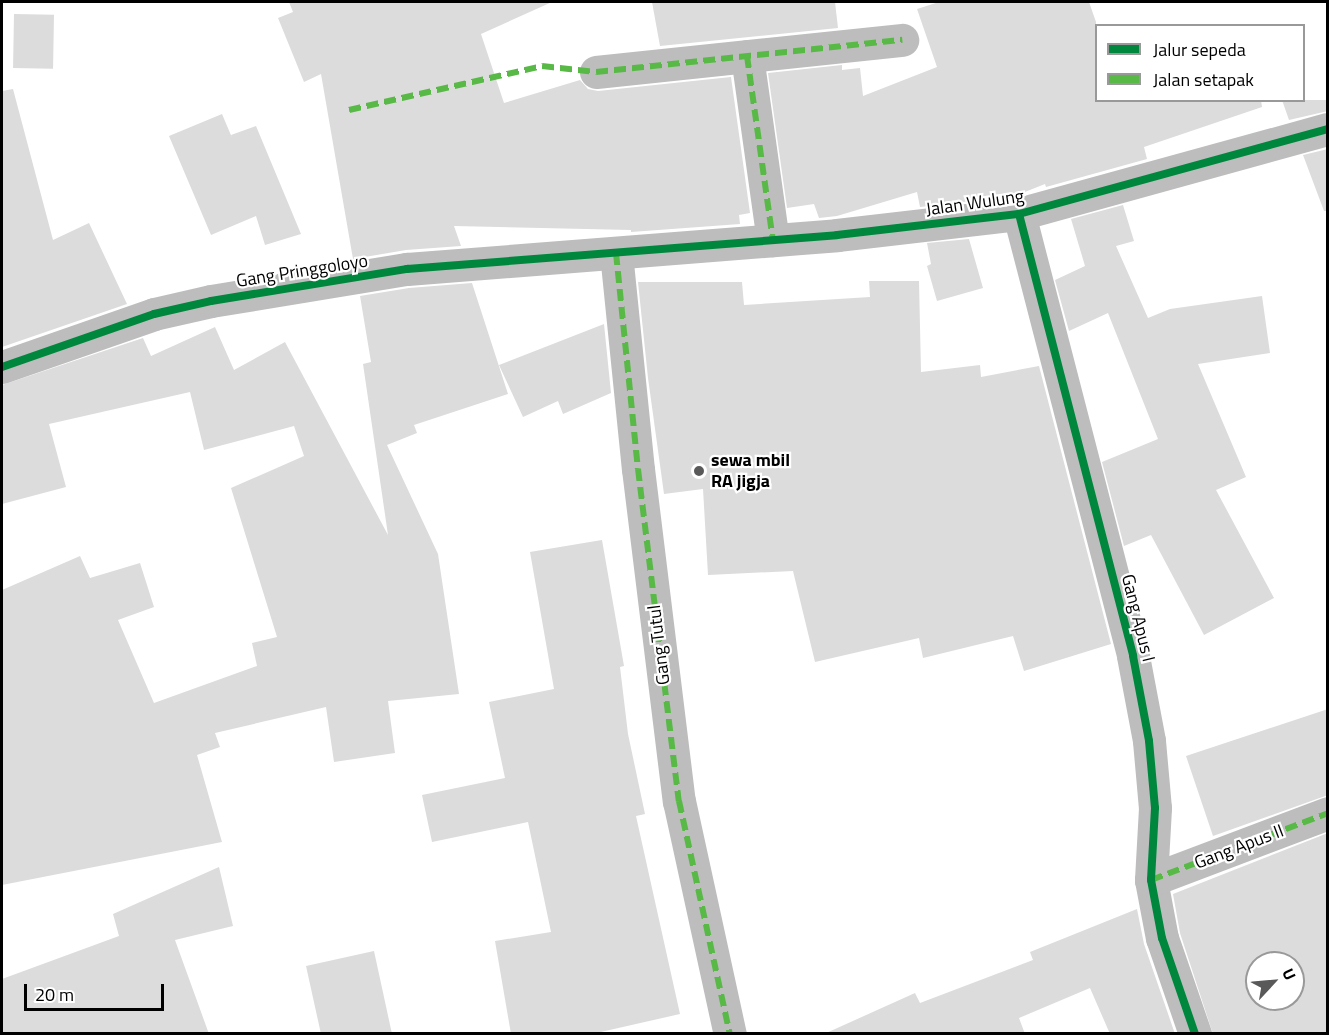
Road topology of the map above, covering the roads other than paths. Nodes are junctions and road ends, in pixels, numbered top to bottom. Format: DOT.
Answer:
graph roads {
  1 [pos="902,40"];
  2 [pos="747,56"];
  3 [pos="596,72"];
  4 [pos="1328,129"];
  5 [pos="1019,214"];
  6 [pos="773,240"];
  7 [pos="616,253"];
  8 [pos="2,367"];
  9 [pos="1328,813"];
  10 [pos="1151,880"];
  11 [pos="730,1034"];
  12 [pos="1195,1034"];
  1 -- 2 [label="street"];
  2 -- 3 [label="street"];
  2 -- 6 [label="street"];
  4 -- 5 [label="street, Jalan Wulung"];
  5 -- 6 [label="street, Jalan Wulung"];
  5 -- 10 [label="street, Gang Apus I"];
  6 -- 7 [label="street, Jalan Wulung"];
  7 -- 8 [label="street, Gang Pringgoloyo"];
  7 -- 11 [label="street, Gang Tutul"];
  9 -- 10 [label="street, Gang Apus II"];
  10 -- 12 [label="street, Gang Apus I"];
}
